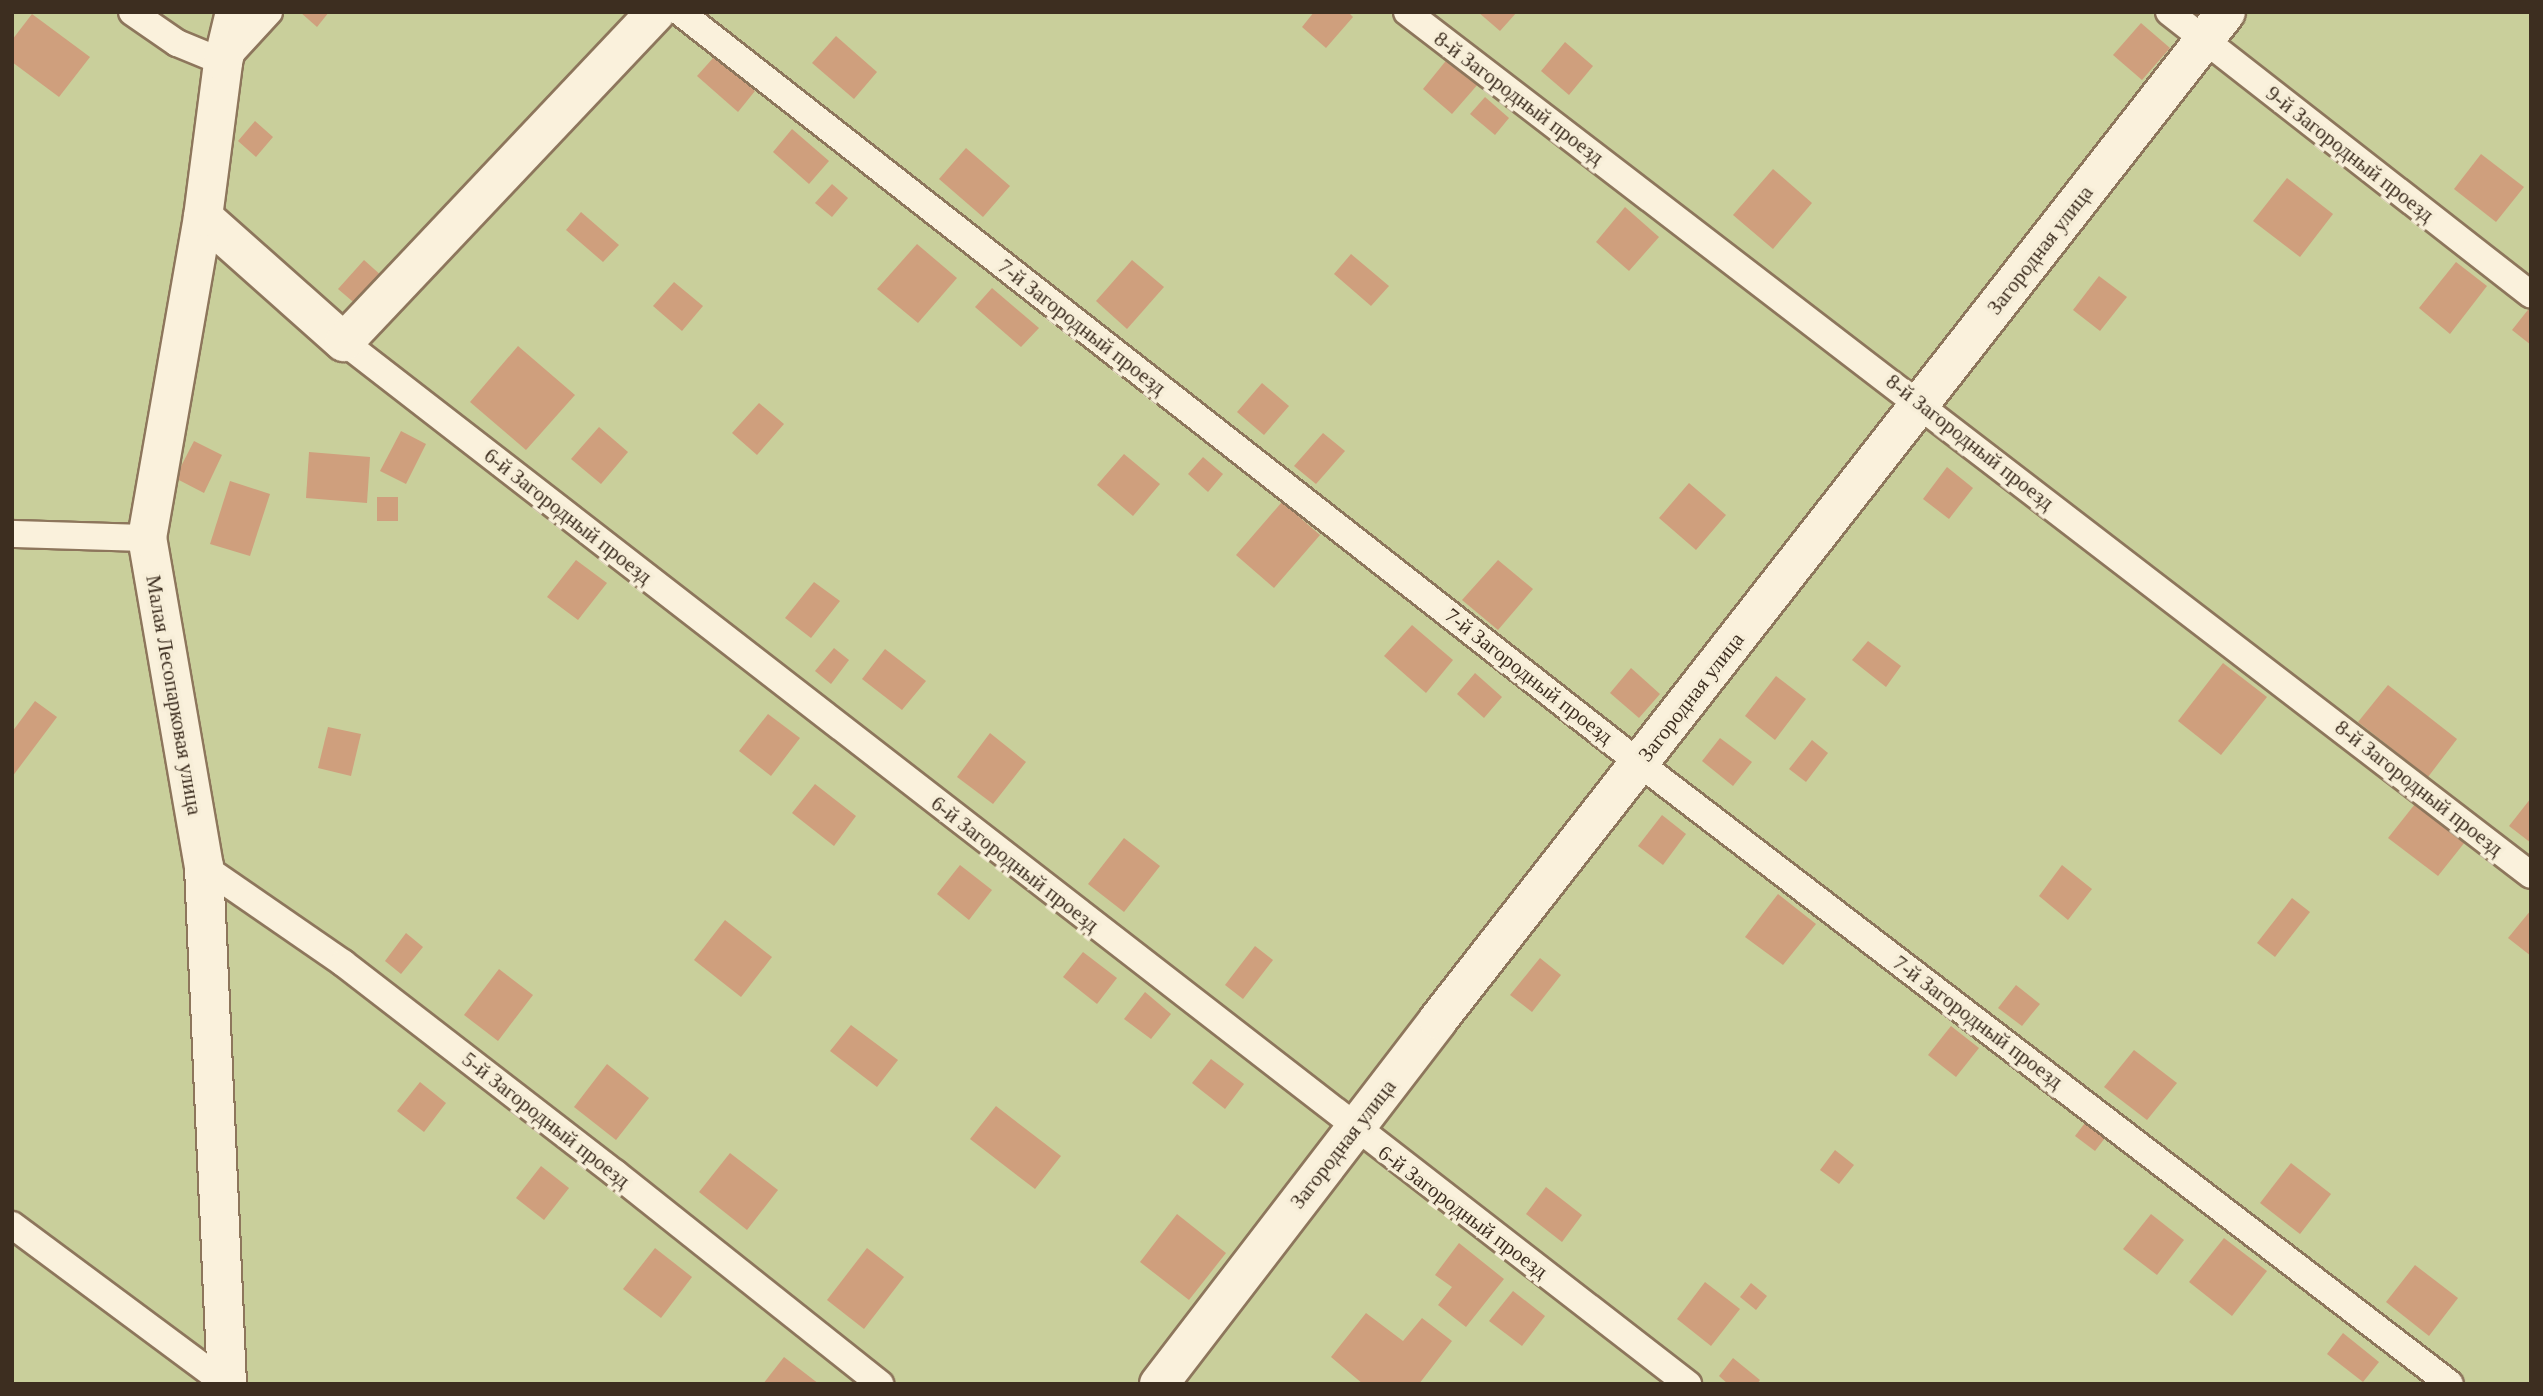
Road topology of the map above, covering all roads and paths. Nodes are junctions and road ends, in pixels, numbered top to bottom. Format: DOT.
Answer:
graph roads {
  1 [pos="132,12"];
  2 [pos="235,12"];
  3 [pos="269,12"];
  4 [pos="656,12"];
  5 [pos="680,12"];
  6 [pos="1407,12"];
  7 [pos="2169,12"];
  8 [pos="2215,26"];
  9 [pos="223,62"];
  10 [pos="203,218"];
  11 [pos="2531,295"];
  12 [pos="344,342"];
  13 [pos="1920,404"];
  14 [pos="12,534"];
  15 [pos="147,538"];
  16 [pos="1639,763"];
  17 [pos="204,867"];
  18 [pos="2531,875"];
  19 [pos="1355,1129"];
  20 [pos="12,1224"];
  21 [pos="226,1384"];
  22 [pos="880,1384"];
  23 [pos="1159,1384"];
  24 [pos="1688,1384"];
  25 [pos="2450,1384"];
  1 -- 9 [label="lane"];
  2 -- 9 [label="street, Малая Лесопарковая улица"];
  3 -- 9 [label="lane"];
  4 -- 12 [label="street"];
  5 -- 16 [label="lane, 7-й Загородный проезд"];
  6 -- 13 [label="lane, 8-й Загородный проезд"];
  7 -- 8 [label="lane, 9-й Загородный проезд"];
  8 -- 11 [label="lane, 9-й Загородный проезд"];
  8 -- 13 [label="street, Загородная улица"];
  9 -- 10 [label="street, Малая Лесопарковая улица"];
  10 -- 12 [label="street"];
  10 -- 15 [label="street, Малая Лесопарковая улица"];
  12 -- 19 [label="lane, 6-й Загородный проезд"];
  13 -- 16 [label="street, Загородная улица"];
  13 -- 18 [label="lane, 8-й Загородный проезд"];
  14 -- 15 [label="lane"];
  15 -- 17 [label="street, Малая Лесопарковая улица"];
  16 -- 19 [label="street, Загородная улица"];
  16 -- 25 [label="lane, 7-й Загородный проезд"];
  17 -- 21 [label="street, Малая Лесопарковая улица"];
  17 -- 22 [label="lane, 5-й Загородный проезд"];
  19 -- 23 [label="street, Загородная улица"];
  19 -- 24 [label="lane, 6-й Загородный проезд"];
  20 -- 21 [label="lane"];
}
